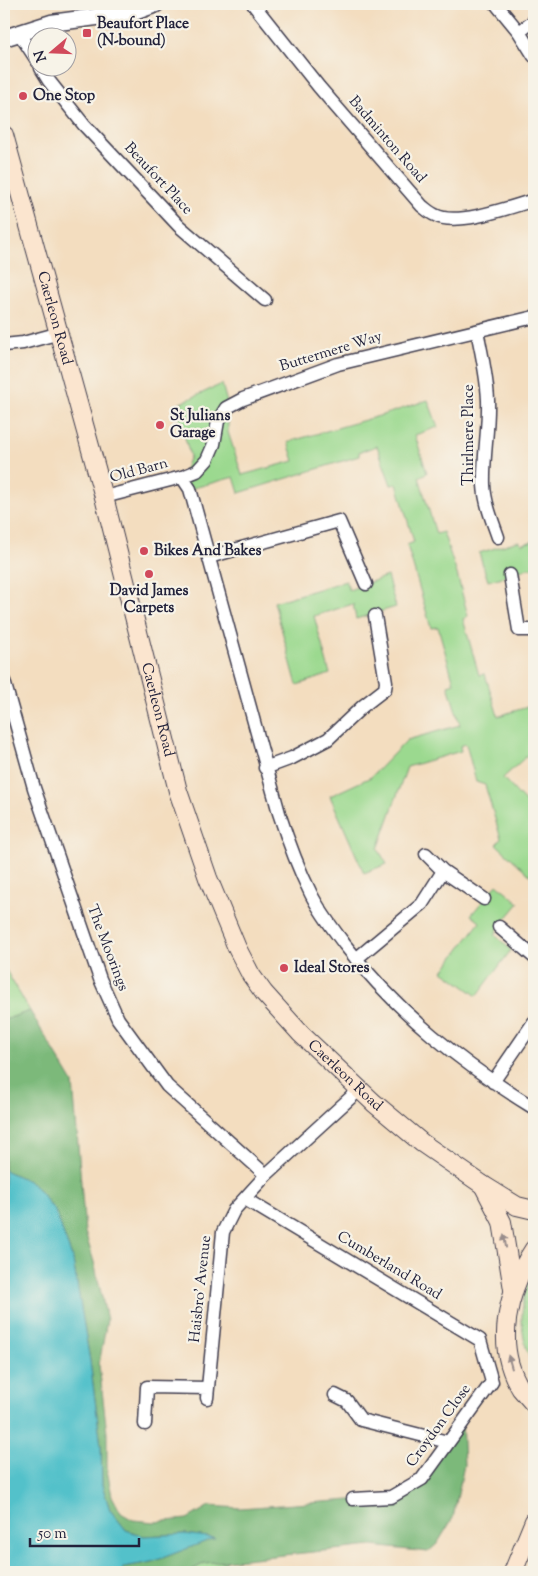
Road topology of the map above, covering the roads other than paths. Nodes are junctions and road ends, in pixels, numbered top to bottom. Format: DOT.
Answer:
graph roads {
  1 [pos="156,4"];
  2 [pos="253,4"];
  3 [pos="496,4"];
  4 [pos="534,21"];
  5 [pos="519,32"];
  6 [pos="12,36"];
  7 [pos="28,52"];
  8 [pos="534,56"];
  9 [pos="47,78"];
  10 [pos="4,135"];
  11 [pos="534,200"];
  12 [pos="265,300"];
  13 [pos="534,317"];
  14 [pos="477,331"];
  15 [pos="60,333"];
  16 [pos="4,345"];
  17 [pos="182,477"];
  18 [pos="104,497"];
  19 [pos="498,537"];
  20 [pos="209,557"];
  21 [pos="510,575"];
  22 [pos="366,584"];
  23 [pos="375,616"];
  24 [pos="534,630"];
  25 [pos="4,682"];
  26 [pos="265,768"];
  27 [pos="426,854"];
  28 [pos="443,871"];
  29 [pos="484,899"];
  30 [pos="499,927"];
  31 [pos="534,957"];
  32 [pos="356,959"];
  33 [pos="534,1022"];
  34 [pos="493,1082"];
  35 [pos="359,1090"];
  36 [pos="534,1108"];
  37 [pos="266,1175"];
  38 [pos="483,1185"];
  39 [pos="245,1198"];
  40 [pos="534,1210"];
  41 [pos="534,1249"];
  42 [pos="513,1289"];
  43 [pos="492,1382"];
  44 [pos="335,1395"];
  45 [pos="534,1404"];
  46 [pos="145,1424"];
  47 [pos="448,1442"];
  48 [pos="354,1499"];
  49 [pos="534,1521"];
  50 [pos="512,1572"];
  1 -- 6 [label="street"];
  2 -- 11 [label="street, Badminton Road"];
  3 -- 5 [label="street"];
  4 -- 5 [label="street"];
  5 -- 8 [label="street"];
  6 -- 7 [label="street"];
  9 -- 12 [label="street, Beaufort Place"];
  10 -- 15 [label="main road, Caerleon Road"];
  13 -- 14 [label="street, Buttermere Way"];
  14 -- 17 [label="street, Buttermere Way"];
  14 -- 19 [label="street, Thirlmere Place"];
  15 -- 16 [label="street"];
  15 -- 18 [label="main road, Caerleon Road"];
  17 -- 18 [label="street, Old Barn"];
  17 -- 20 [label="street"];
  18 -- 35 [label="main road, Caerleon Road"];
  20 -- 22 [label="street"];
  20 -- 26 [label="street"];
  21 -- 24 [label="street"];
  23 -- 26 [label="street"];
  25 -- 37 [label="street, The Moorings"];
  26 -- 32 [label="street"];
  27 -- 28 [label="street"];
  28 -- 29 [label="street"];
  28 -- 32 [label="street"];
  30 -- 31 [label="street"];
  32 -- 34 [label="street"];
  33 -- 34 [label="street"];
  34 -- 36 [label="street"];
  35 -- 37 [label="street, Haisbro' Avenue"];
  35 -- 38 [label="main road, Caerleon Road"];
  37 -- 39 [label="street, Haisbro' Avenue"];
  38 -- 40 [label="main road, Caerleon Road"];
  42 -- 38 [label="main road, Caerleon Road, one-way"];
  39 -- 43 [label="street, Cumberland Road"];
  39 -- 46 [label="street, Haisbro' Avenue"];
  41 -- 42 [label="main road"];
  45 -- 42 [label="main road, one-way"];
  43 -- 47 [label="street, Croydon Close"];
  44 -- 47 [label="street"];
  47 -- 48 [label="street, Croydon Close"];
  49 -- 50 [label="main road"];
}
